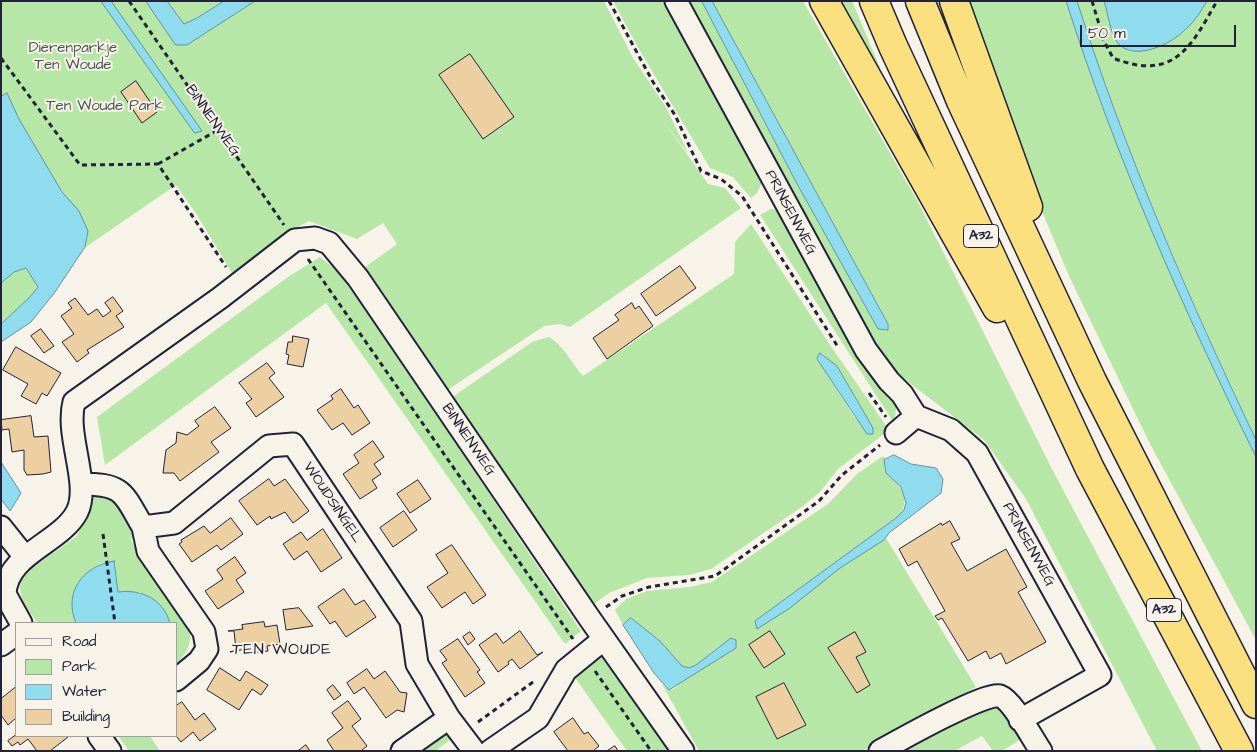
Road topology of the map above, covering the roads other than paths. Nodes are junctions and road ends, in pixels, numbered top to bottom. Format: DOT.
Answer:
graph roads {
  1 [pos="676,1"];
  2 [pos="824,1"];
  3 [pos="874,1"];
  4 [pos="920,1"];
  5 [pos="954,1"];
  6 [pos="1092,381"];
  7 [pos="916,416"];
  8 [pos="896,433"];
  9 [pos="1090,469"];
  10 [pos="81,484"];
  11 [pos="1,527"];
  12 [pos="143,528"];
  13 [pos="25,557"];
  14 [pos="21,622"];
  15 [pos="15,635"];
  16 [pos="604,639"];
  17 [pos="1,645"];
  18 [pos="178,678"];
  19 [pos="1256,704"];
  20 [pos="1020,720"];
  21 [pos="462,734"];
  22 [pos="402,751"];
  23 [pos="490,751"];
  24 [pos="683,751"];
  25 [pos="880,751"];
  26 [pos="1041,751"];
  27 [pos="1239,751"];
  1 -- 7 [label="street, PRINSENWEG"];
  2 -- 9 [label="highway, A32"];
  3 -- 9 [label="highway, A32"];
  4 -- 6 [label="highway, A32"];
  5 -- 6 [label="highway, A32"];
  6 -- 19 [label="highway, A32"];
  7 -- 8 [label="street"];
  7 -- 20 [label="street, PRINSENWEG"];
  9 -- 27 [label="highway, A32"];
  10 -- 12 [label="street"];
  10 -- 13 [label="street"];
  10 -- 16 [label="street, BINNENWEG"];
  11 -- 13 [label="street"];
  12 -- 18 [label="street"];
  12 -- 21 [label="street, WOUDSINGEL"];
  13 -- 14 [label="street"];
  15 -- 17 [label="street"];
  16 -- 23 [label="street"];
  16 -- 24 [label="street, BINNENWEG"];
  20 -- 25 [label="street"];
  20 -- 26 [label="street"];
  21 -- 22 [label="street"];
}
